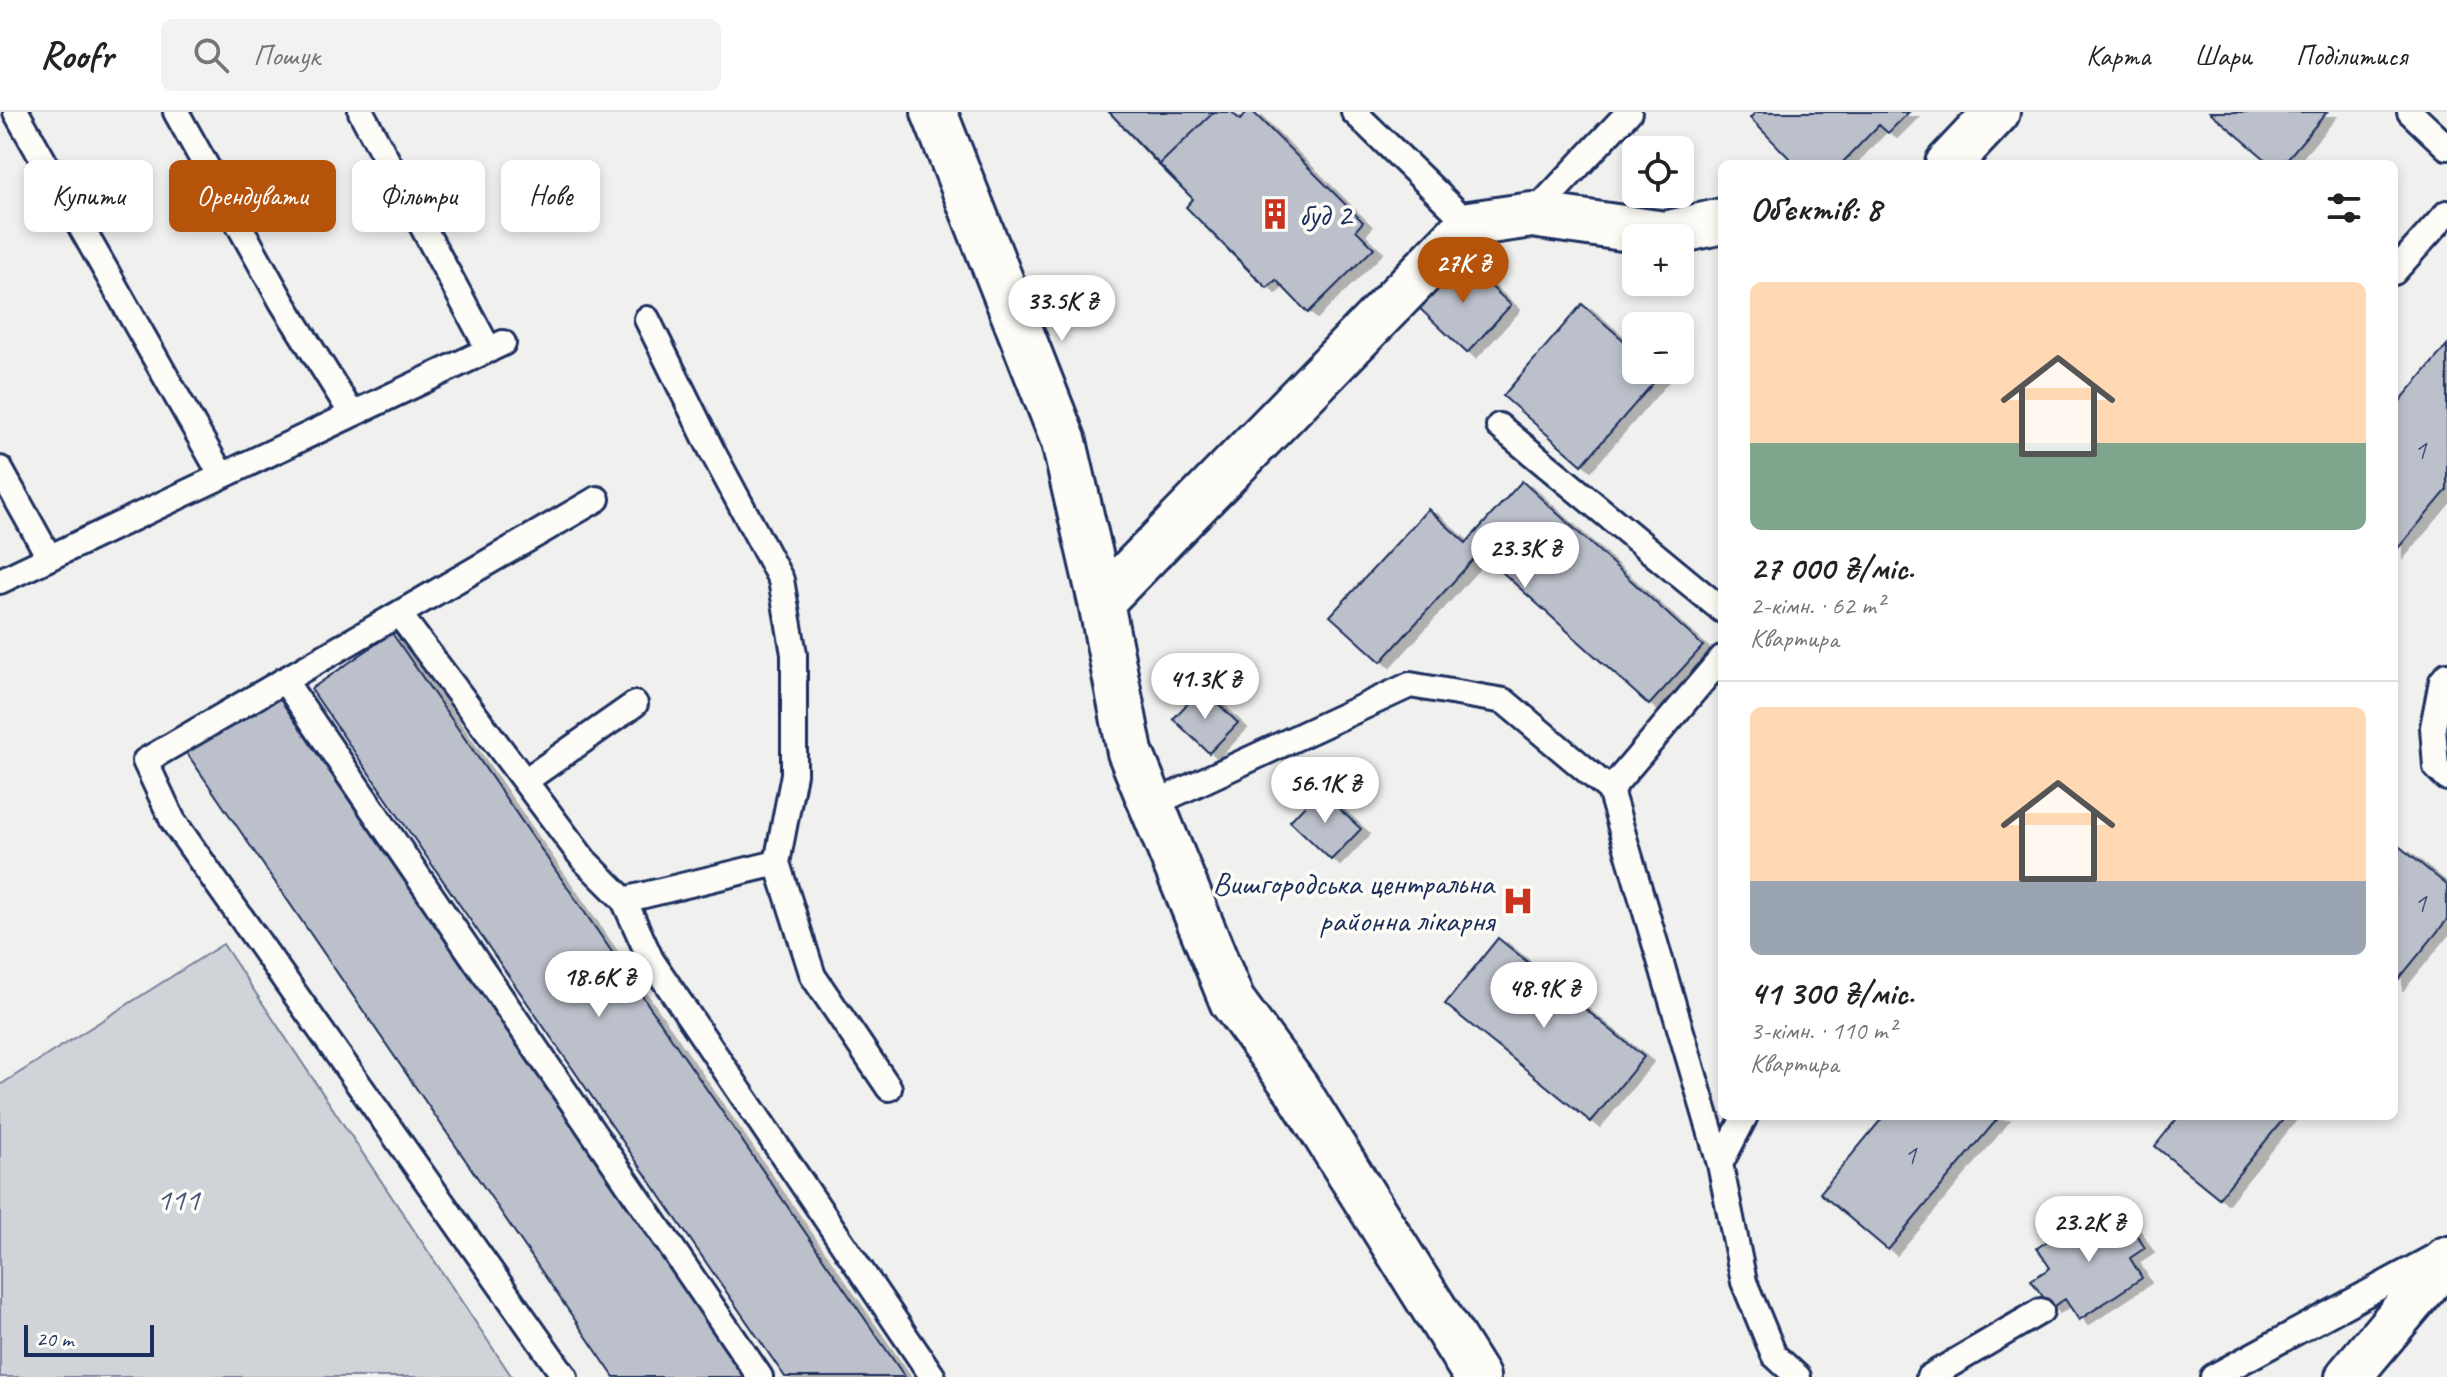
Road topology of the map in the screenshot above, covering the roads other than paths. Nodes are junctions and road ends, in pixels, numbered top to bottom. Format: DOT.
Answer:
graph roads {
  1 [pos="16,112"];
  2 [pos="176,112"];
  3 [pos="361,112"];
  4 [pos="934,112"];
  5 [pos="1354,112"];
  6 [pos="1629,112"];
  7 [pos="1997,112"];
  8 [pos="2410,112"];
  9 [pos="2447,147"];
  10 [pos="1952,160"];
  11 [pos="2447,213"];
  12 [pos="1532,215"];
  13 [pos="1718,222"];
  14 [pos="1469,224"];
  15 [pos="2398,268"];
  16 [pos="647,319"];
  17 [pos="352,414"];
  18 [pos="1499,426"];
  19 [pos="0,469"];
  20 [pos="222,476"];
  21 [pos="597,499"];
  22 [pos="49,557"];
  23 [pos="0,581"];
  24 [pos="1101,602"];
  25 [pos="1718,607"];
  26 [pos="399,614"];
  27 [pos="1718,663"];
  28 [pos="2447,675"];
  29 [pos="284,680"];
  30 [pos="635,704"];
  31 [pos="2447,778"];
  32 [pos="525,781"];
  33 [pos="1610,790"];
  34 [pos="1151,805"];
  35 [pos="777,863"];
  36 [pos="624,900"];
  37 [pos="889,1088"];
  38 [pos="1743,1120"];
  39 [pos="1720,1164"];
  40 [pos="2447,1250"];
  41 [pos="2447,1259"];
  42 [pos="2041,1311"];
  43 [pos="565,1377"];
  44 [pos="760,1377"];
  45 [pos="933,1377"];
  46 [pos="1477,1377"];
  47 [pos="1798,1377"];
  48 [pos="1929,1377"];
  49 [pos="2213,1377"];
  50 [pos="2348,1377"];
  1 -- 20 [label="lane"];
  2 -- 17 [label="lane"];
  3 -- 17 [label="lane"];
  4 -- 24 [label="street"];
  5 -- 14 [label="lane"];
  6 -- 12 [label="lane"];
  7 -- 10 [label="street"];
  8 -- 9 [label="lane"];
  11 -- 15 [label="lane"];
  12 -- 13 [label="street"];
  12 -- 14 [label="street"];
  14 -- 24 [label="street"];
  16 -- 35 [label="lane"];
  17 -- 20 [label="lane"];
  18 -- 25 [label="lane"];
  19 -- 22 [label="lane"];
  20 -- 22 [label="lane"];
  21 -- 26 [label="lane"];
  22 -- 23 [label="lane"];
  24 -- 34 [label="street"];
  26 -- 29 [label="lane"];
  26 -- 32 [label="lane"];
  27 -- 33 [label="lane"];
  28 -- 31 [label="lane"];
  29 -- 43 [label="lane"];
  29 -- 44 [label="lane"];
  30 -- 32 [label="lane"];
  32 -- 36 [label="lane"];
  33 -- 34 [label="lane"];
  33 -- 39 [label="lane"];
  34 -- 46 [label="street"];
  35 -- 36 [label="lane"];
  35 -- 37 [label="lane"];
  36 -- 45 [label="lane"];
  38 -- 39 [label="lane"];
  39 -- 47 [label="lane"];
  40 -- 49 [label="lane"];
  41 -- 50 [label="street"];
  42 -- 48 [label="lane"];
}
